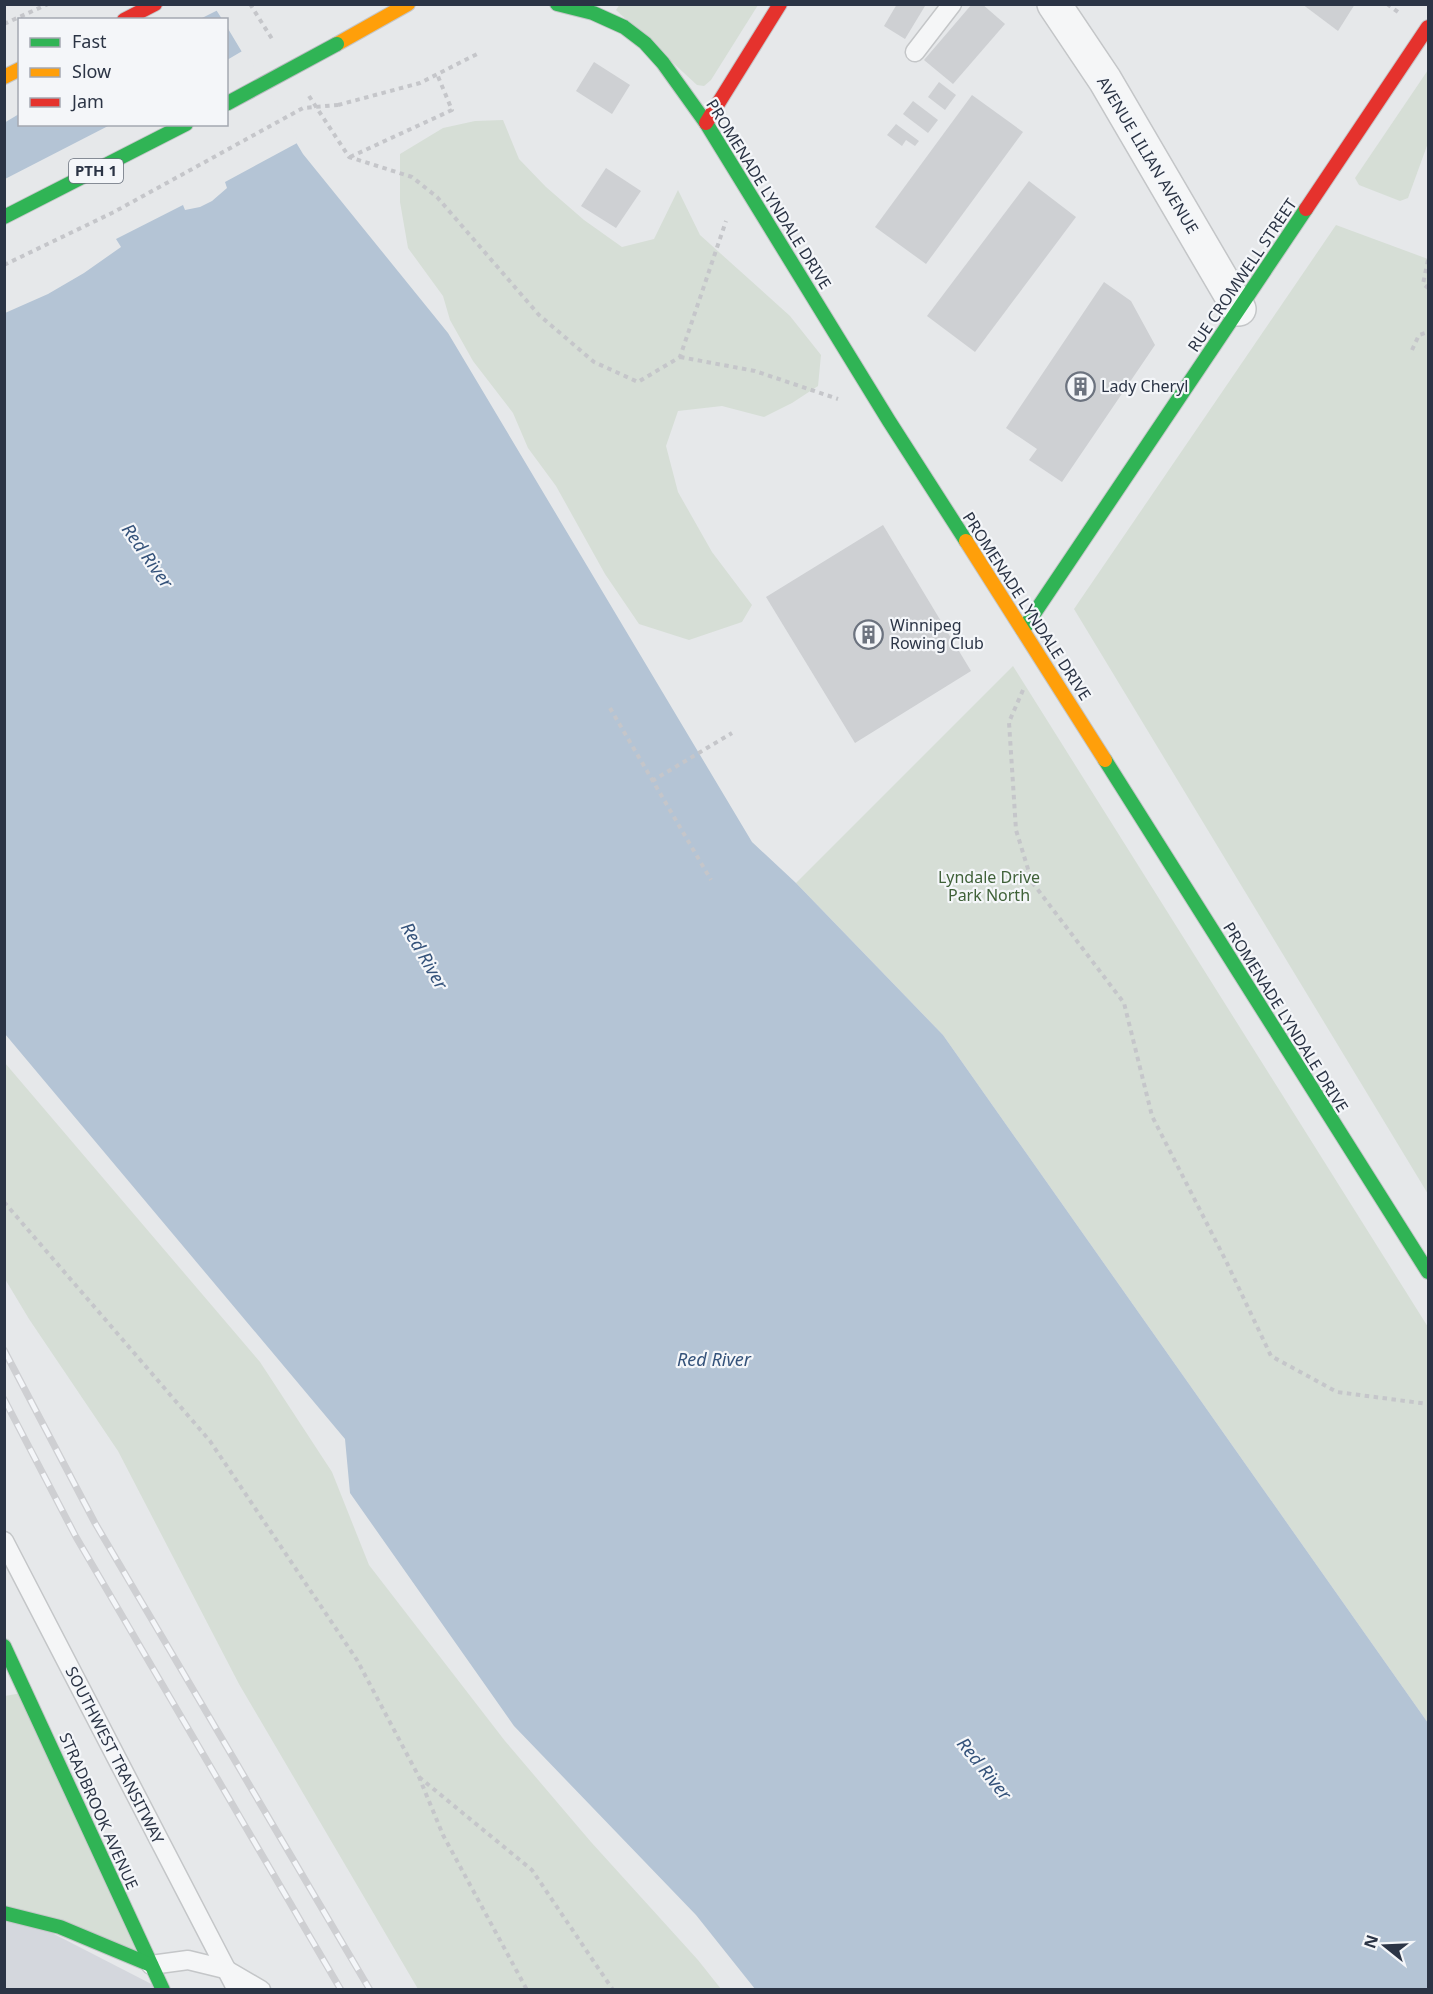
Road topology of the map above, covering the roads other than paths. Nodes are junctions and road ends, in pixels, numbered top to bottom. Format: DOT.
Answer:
graph roads {
  1 [pos="155,4"];
  2 [pos="408,4"];
  3 [pos="557,4"];
  4 [pos="780,4"];
  5 [pos="952,4"];
  6 [pos="1054,4"];
  7 [pos="128,18"];
  8 [pos="1428,27"];
  9 [pos="915,52"];
  10 [pos="18,70"];
  11 [pos="4,77"];
  12 [pos="228,103"];
  13 [pos="706,123"];
  14 [pos="182,126"];
  15 [pos="4,216"];
  16 [pos="1239,309"];
  17 [pos="1023,630"];
  18 [pos="1428,1272"];
  19 [pos="4,1541"];
  20 [pos="4,1646"];
  21 [pos="4,1914"];
  22 [pos="151,1965"];
  23 [pos="225,1969"];
  24 [pos="163,1989"];
  25 [pos="237,1989"];
  26 [pos="261,1989"];
  1 -- 7 [label="main road"];
  2 -- 12 [label="main road, bridge"];
  3 -- 13 [label="main road, PROMENADE LYNDALE DRIVE"];
  4 -- 13 [label="main road"];
  5 -- 9 [label="lane"];
  6 -- 16 [label="street, AVENUE LILIAN AVENUE"];
  8 -- 16 [label="main road, RUE CROMWELL STREET"];
  10 -- 11 [label="main road"];
  13 -- 17 [label="main road, PROMENADE LYNDALE DRIVE"];
  14 -- 15 [label="main road, PTH 1"];
  16 -- 17 [label="main road, RUE CROMWELL STREET"];
  17 -- 18 [label="main road, PROMENADE LYNDALE DRIVE"];
  19 -- 23 [label="lane, SOUTHWEST TRANSITWAY"];
  20 -- 22 [label="main road, STRADBROOK AVENUE"];
  21 -- 22 [label="main road"];
  22 -- 23 [label="lane"];
  22 -- 24 [label="main road, STRADBROOK AVENUE"];
  23 -- 25 [label="lane, SOUTHWEST TRANSITWAY"];
  23 -- 26 [label="lane"];
}
